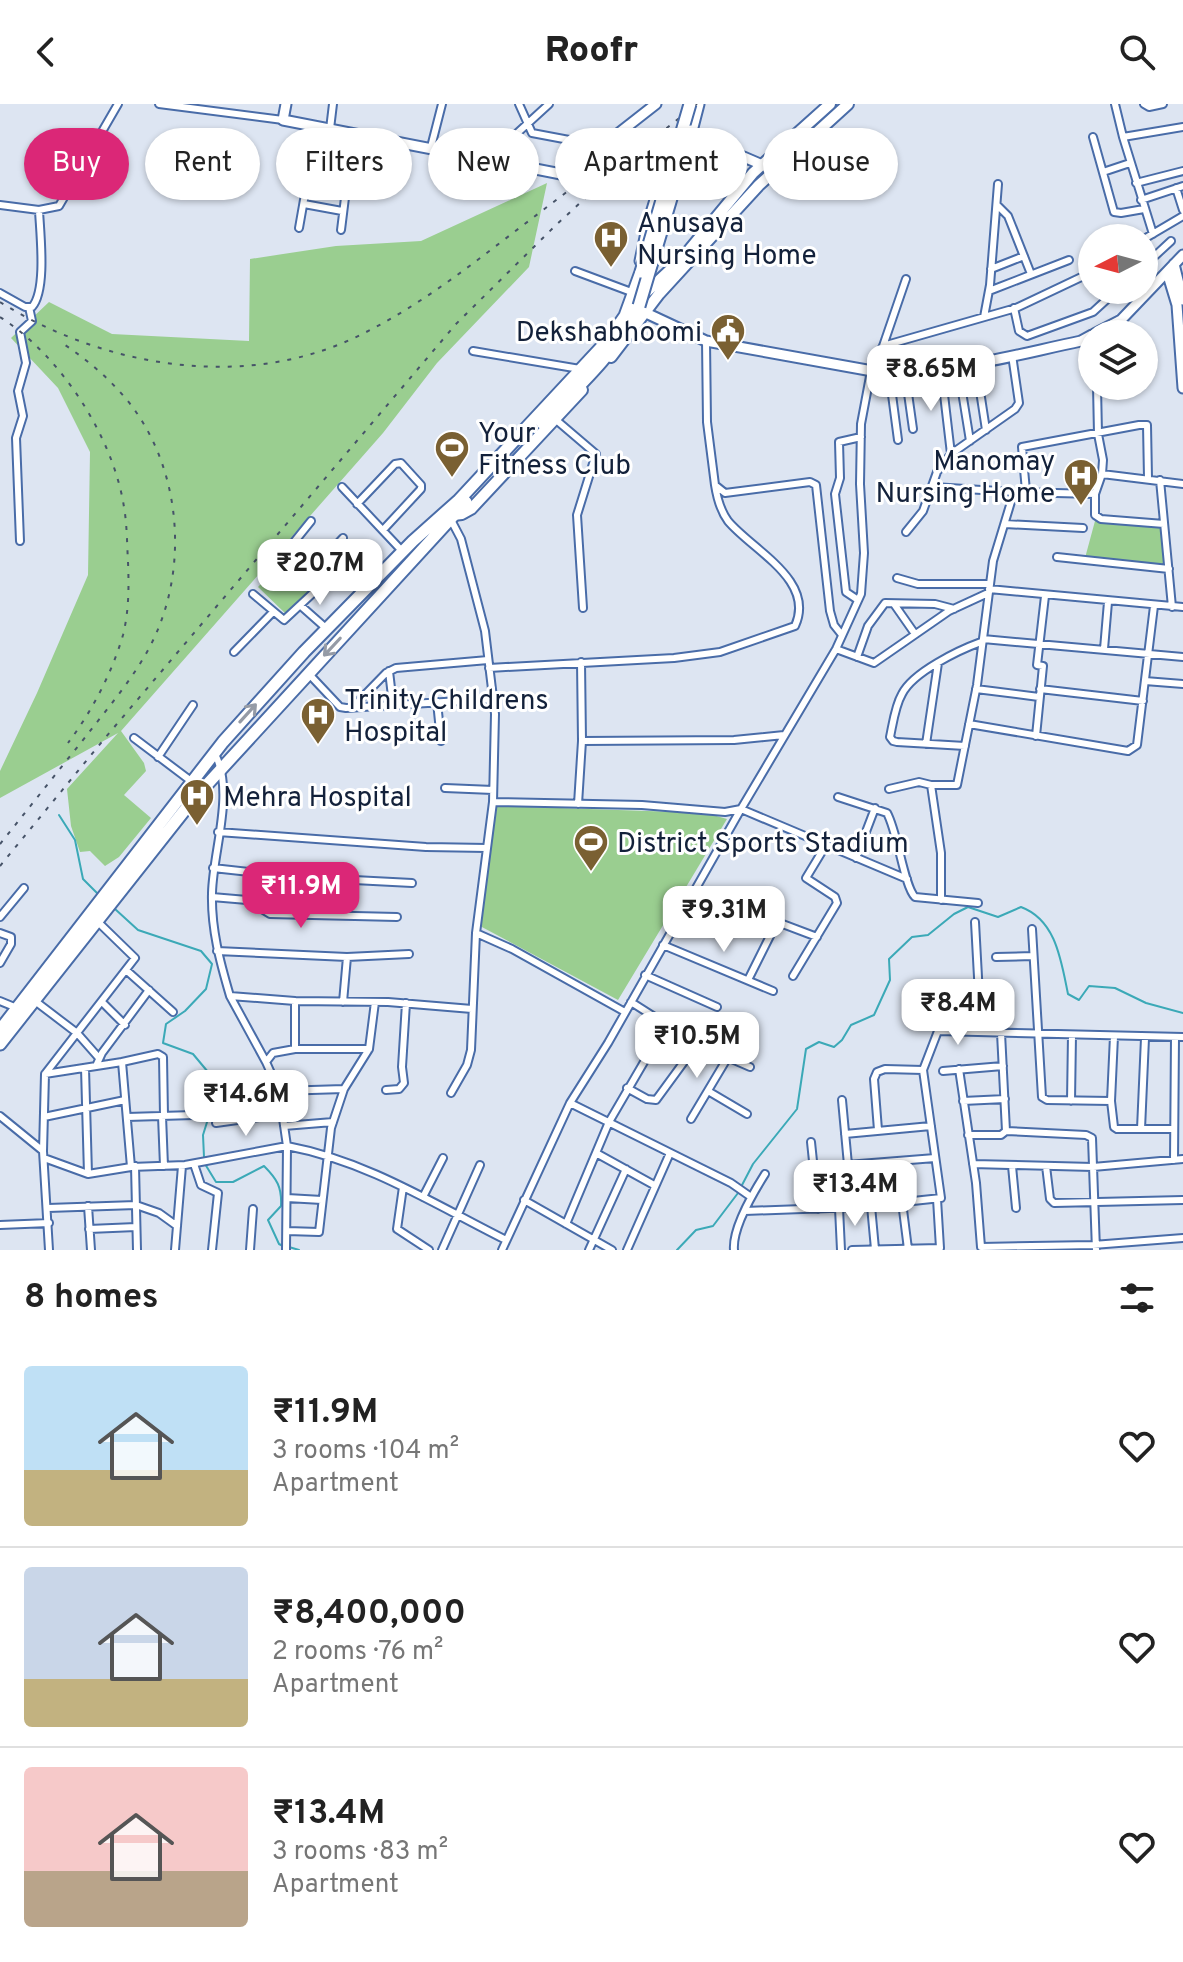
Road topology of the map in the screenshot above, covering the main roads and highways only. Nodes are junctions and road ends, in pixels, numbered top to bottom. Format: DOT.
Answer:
graph roads {
  1 [pos="286,104"];
  2 [pos="292,104"];
  3 [pos="656,104"];
  4 [pos="690,104"];
  5 [pos="698,104"];
  6 [pos="830,104"];
  7 [pos="848,104"];
  8 [pos="286,121"];
  9 [pos="803,128"];
  10 [pos="821,128"];
  11 [pos="762,165"];
  12 [pos="763,182"];
  13 [pos="1183,255"];
  14 [pos="1171,268"];
  15 [pos="637,283"];
  16 [pos="1183,300"];
  17 [pos="629,307"];
  18 [pos="1181,312"];
  19 [pos="646,313"];
  20 [pos="1121,320"];
  21 [pos="1078,339"];
  22 [pos="1183,388"];
  23 [pos="455,514"];
  24 [pos="117,886"];
  25 [pos="97,914"];
  26 [pos="0,1030"];
  27 [pos="0,1044"];
  1 -- 8 [label="main road"];
  2 -- 8 [label="main road"];
  3 -- 8 [label="main road"];
  4 -- 15 [label="highway, bridge"];
  5 -- 23 [label="highway, bridge"];
  6 -- 9 [label="main road"];
  7 -- 10 [label="main road"];
  11 -- 15 [label="main road"];
  11 -- 17 [label="main road"];
  12 -- 19 [label="main road"];
  13 -- 14 [label="main road"];
  14 -- 16 [label="main road"];
  14 -- 18 [label="main road"];
  14 -- 20 [label="main road"];
  15 -- 17 [label="highway"];
  24 -- 17 [label="highway, one-way"];
  18 -- 22 [label="main road"];
  19 -- 21 [label="main road"];
  19 -- 23 [label="main road"];
  23 -- 24 [label="highway, one-way"];
  24 -- 25 [label="highway"];
  25 -- 26 [label="highway"];
  25 -- 27 [label="highway"];
}
